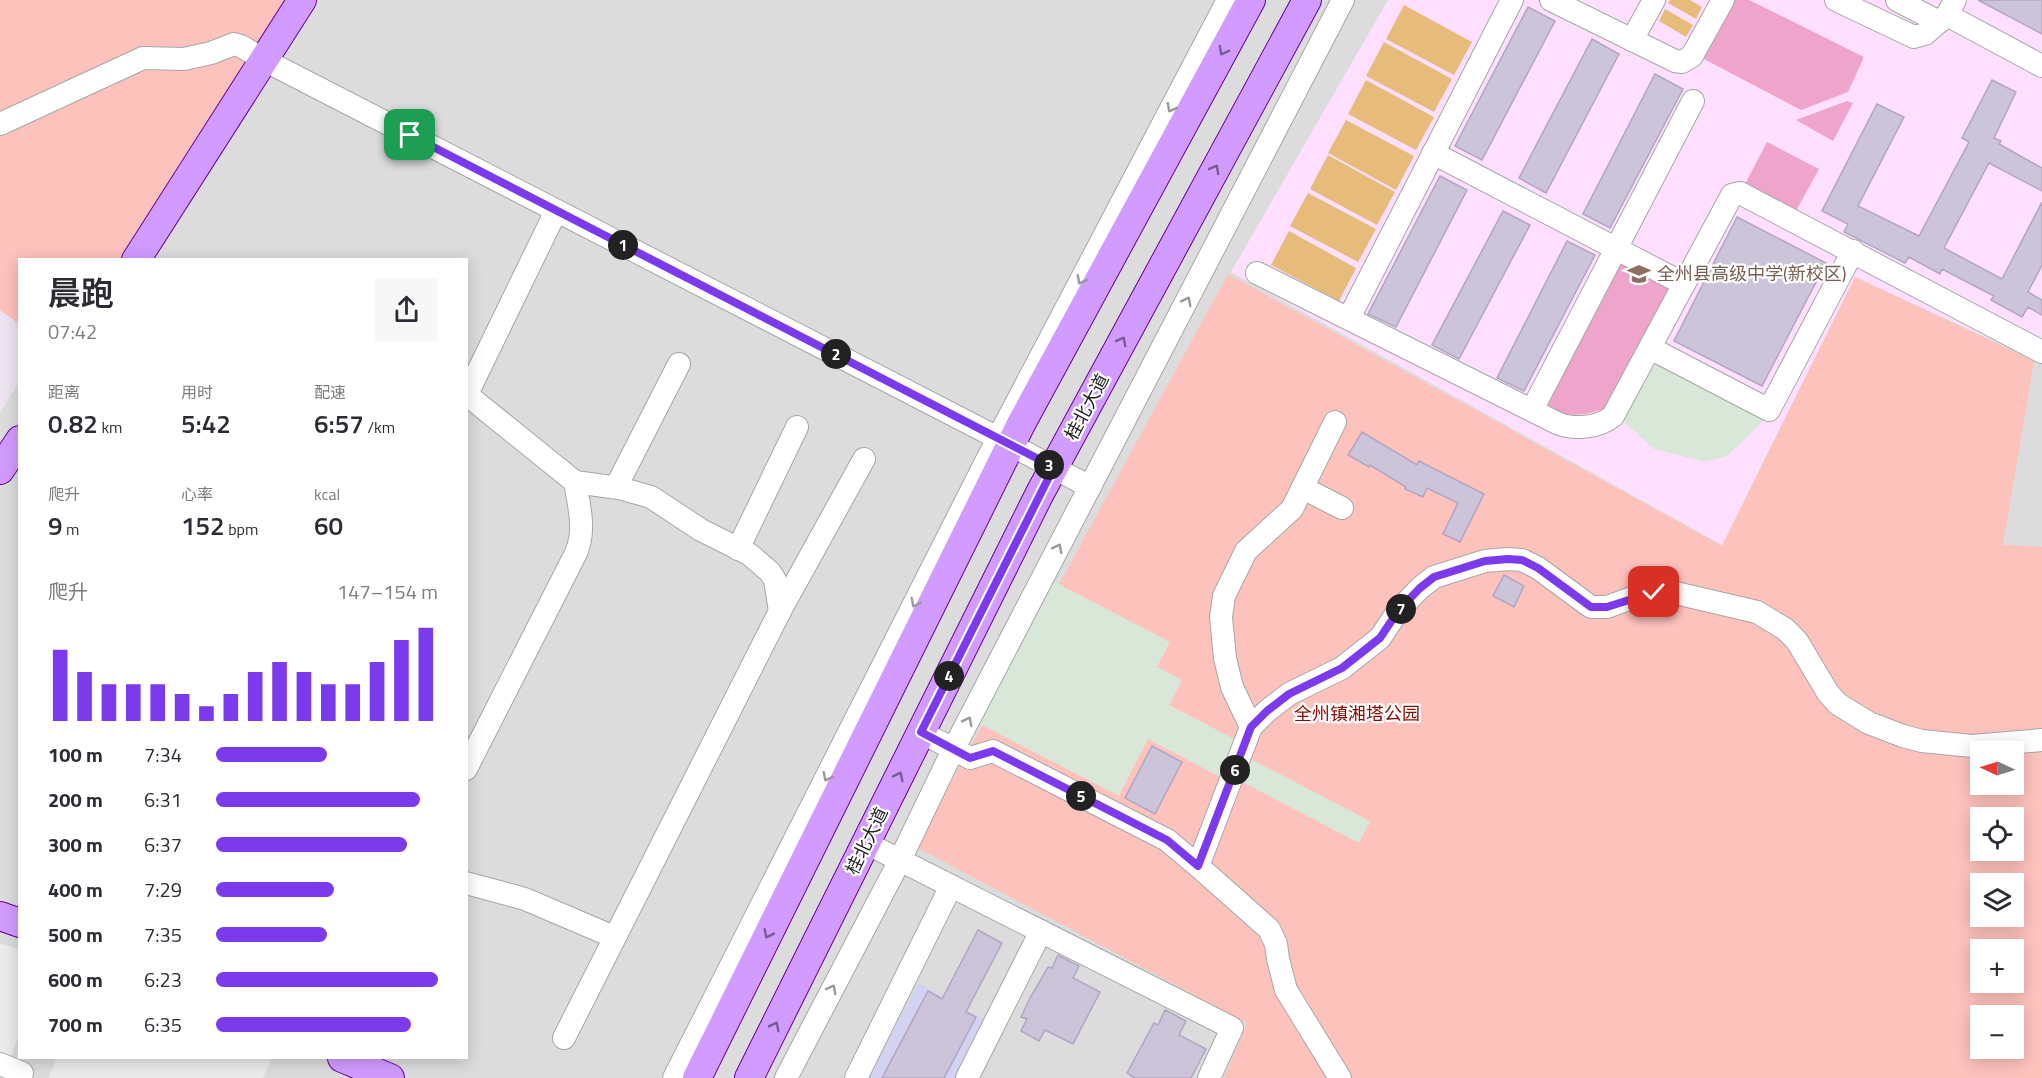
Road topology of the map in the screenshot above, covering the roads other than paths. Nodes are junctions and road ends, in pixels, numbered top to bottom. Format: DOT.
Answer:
graph roads {
  1 [pos="302,0"];
  2 [pos="1228,0"];
  3 [pos="1251,0"];
  4 [pos="1307,0"];
  5 [pos="1343,0"];
  6 [pos="1512,0"];
  7 [pos="1551,0"];
  8 [pos="1654,0"];
  9 [pos="1723,0"];
  10 [pos="1836,0"];
  11 [pos="1897,0"];
  12 [pos="1947,12"];
  13 [pos="1632,40"];
  14 [pos="264,60"];
  15 [pos="2042,66"];
  16 [pos="1693,101"];
  17 [pos="0,124"];
  18 [pos="1433,153"];
  19 [pos="556,211"];
  20 [pos="1616,249"];
  21 [pos="1853,251"];
  22 [pos="137,258"];
  23 [pos="1257,273"];
  24 [pos="1684,284"];
  25 [pos="1349,318"];
  26 [pos="1650,348"];
  27 [pos="2042,352"];
  28 [pos="679,364"];
  29 [pos="468,392"];
  30 [pos="468,395"];
  31 [pos="1532,410"];
  32 [pos="1335,422"];
  33 [pos="797,427"];
  34 [pos="1004,441"];
  35 [pos="18,443"];
  36 [pos="864,459"];
  37 [pos="1054,467"];
  38 [pos="0,470"];
  39 [pos="575,482"];
  40 [pos="616,487"];
  41 [pos="1090,487"];
  42 [pos="1303,488"];
  43 [pos="1342,508"];
  44 [pos="738,549"];
  45 [pos="780,611"];
  46 [pos="1251,727"];
  47 [pos="921,732"];
  48 [pos="2042,740"];
  49 [pos="954,749"];
  50 [pos="468,765"];
  51 [pos="866,843"];
  52 [pos="900,860"];
  53 [pos="1198,866"];
  54 [pos="468,884"];
  55 [pos="951,886"];
  56 [pos="0,916"];
  57 [pos="18,922"];
  58 [pos="1041,932"];
  59 [pos="614,937"];
  60 [pos="564,1038"];
  61 [pos="344,1059"];
  62 [pos="0,1064"];
  63 [pos="24,1069"];
  64 [pos="390,1078"];
  65 [pos="674,1078"];
  66 [pos="697,1078"];
  67 [pos="749,1078"];
  68 [pos="786,1078"];
  69 [pos="856,1078"];
  70 [pos="967,1078"];
  71 [pos="1209,1078"];
  72 [pos="1340,1078"];
  1 -- 14 [label="main road"];
  2 -- 34 [label="street, one-way"];
  3 -- 34 [label="main road, one-way"];
  37 -- 4 [label="main road, 桂北大道, one-way"];
  41 -- 5 [label="street, one-way"];
  6 -- 18 [label="street"];
  7 -- 13 [label="street"];
  8 -- 13 [label="street"];
  9 -- 13 [label="street"];
  10 -- 12 [label="street"];
  11 -- 12 [label="street"];
  12 -- 15 [label="street"];
  14 -- 17 [label="street"];
  14 -- 19 [label="street"];
  14 -- 22 [label="main road"];
  16 -- 20 [label="street"];
  18 -- 20 [label="street"];
  18 -- 25 [label="street"];
  19 -- 29 [label="street"];
  19 -- 34 [label="street"];
  20 -- 24 [label="street"];
  20 -- 31 [label="street"];
  21 -- 24 [label="street"];
  21 -- 26 [label="street"];
  21 -- 27 [label="street"];
  23 -- 25 [label="street"];
  24 -- 26 [label="street"];
  25 -- 31 [label="street"];
  26 -- 31 [label="street"];
  28 -- 40 [label="street"];
  30 -- 39 [label="street"];
  32 -- 42 [label="street"];
  33 -- 44 [label="street"];
  34 -- 37 [label="street"];
  34 -- 65 [label="street, one-way"];
  34 -- 66 [label="main road, one-way"];
  35 -- 38 [label="main road"];
  36 -- 45 [label="street"];
  37 -- 41 [label="street"];
  37 -- 47 [label="main road, 桂北大道"];
  39 -- 40 [label="street"];
  39 -- 50 [label="street"];
  40 -- 44 [label="street"];
  49 -- 41 [label="street, one-way"];
  42 -- 43 [label="street"];
  42 -- 46 [label="street"];
  44 -- 45 [label="street"];
  45 -- 59 [label="street"];
  46 -- 48 [label="street"];
  46 -- 53 [label="street"];
  47 -- 49 [label="street"];
  51 -- 47 [label="main road, 桂北大道, one-way"];
  49 -- 52 [label="street"];
  49 -- 53 [label="street"];
  51 -- 52 [label="street"];
  67 -- 51 [label="main road, 桂北大道, one-way"];
  52 -- 55 [label="street"];
  68 -- 52 [label="street, one-way"];
  53 -- 72 [label="street"];
  54 -- 59 [label="street"];
  55 -- 58 [label="street"];
  55 -- 69 [label="street"];
  56 -- 57 [label="main road"];
  58 -- 70 [label="street"];
  58 -- 71 [label="street"];
  59 -- 60 [label="street"];
  61 -- 64 [label="main road"];
  62 -- 63 [label="street"];
}
